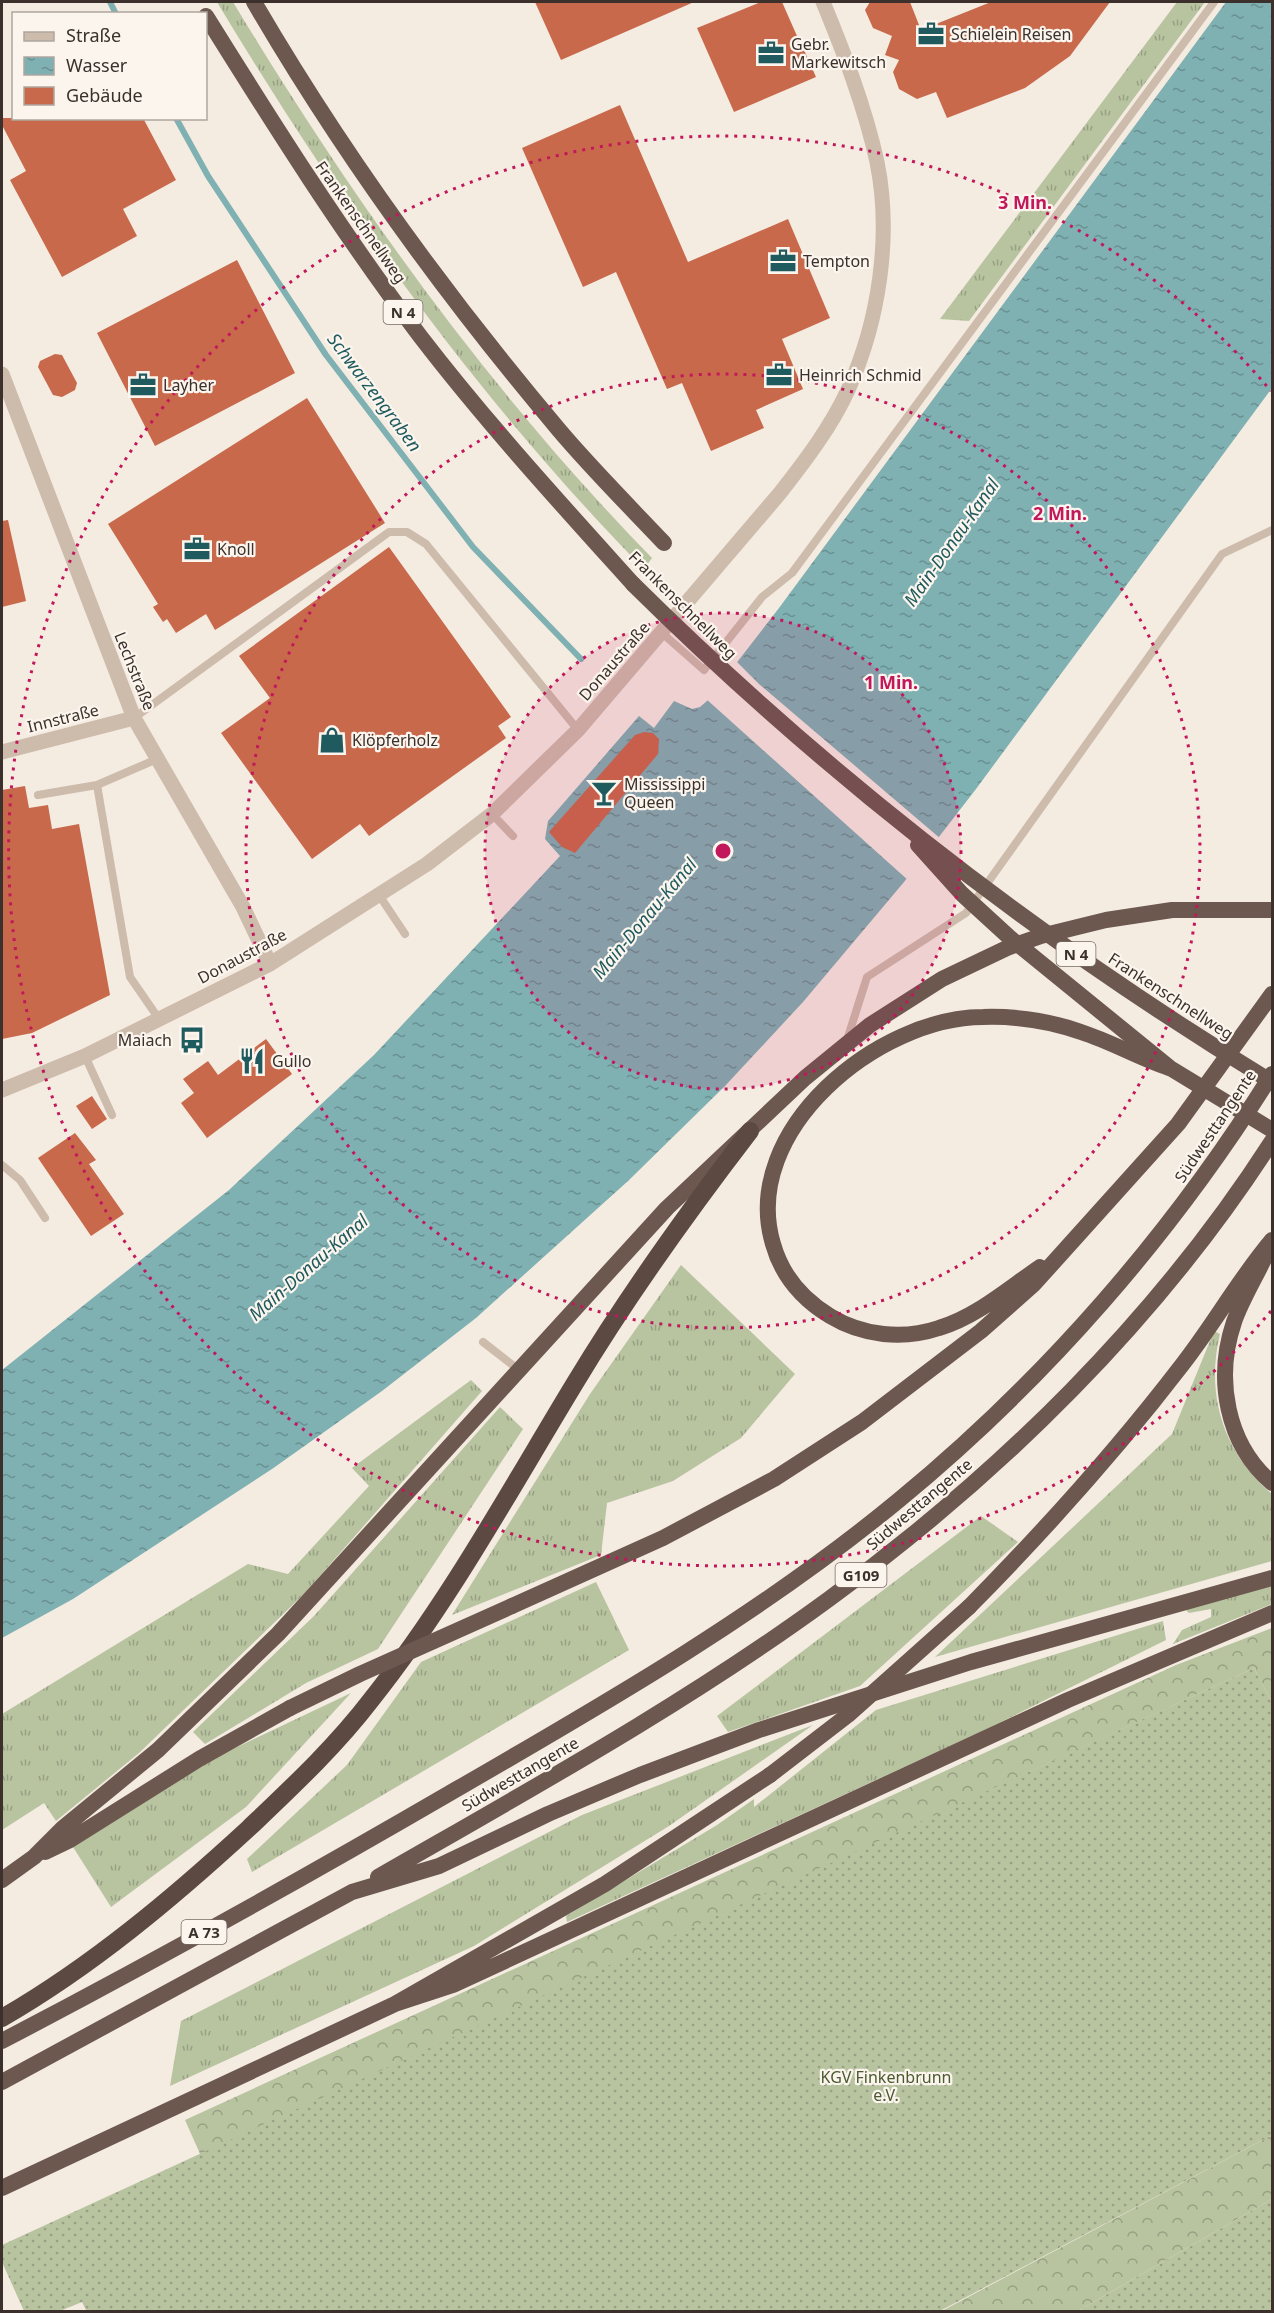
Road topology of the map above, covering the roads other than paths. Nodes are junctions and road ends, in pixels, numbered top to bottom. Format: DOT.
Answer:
graph roads {
  1 [pos="254,2"];
  2 [pos="823,2"];
  3 [pos="1214,2"];
  4 [pos="207,18"];
  5 [pos="2,374"];
  6 [pos="1272,530"];
  7 [pos="664,543"];
  8 [pos="662,633"];
  9 [pos="134,718"];
  10 [pos="578,730"];
  11 [pos="2,752"];
  12 [pos="157,759"];
  13 [pos="97,785"];
  14 [pos="38,795"];
  15 [pos="889,813"];
  16 [pos="492,814"];
  17 [pos="513,836"];
  18 [pos="379,895"];
  19 [pos="1272,910"];
  20 [pos="405,934"];
  21 [pos="270,964"];
  22 [pos="1272,994"];
  23 [pos="159,1019"];
  24 [pos="846,1044"];
  25 [pos="85,1056"];
  26 [pos="1170,1068"];
  27 [pos="1272,1074"];
  28 [pos="1272,1082"];
  29 [pos="2,1090"];
  30 [pos="112,1115"];
  31 [pos="1272,1130"];
  32 [pos="750,1131"];
  33 [pos="1272,1141"];
  34 [pos="2,1165"];
  35 [pos="45,1218"];
  36 [pos="1272,1240"];
  37 [pos="1065,1250"];
  38 [pos="483,1342"];
  39 [pos="519,1370"];
  40 [pos="1272,1483"];
  41 [pos="1272,1578"];
  42 [pos="1272,1613"];
  43 [pos="404,1820"];
  44 [pos="34,1857"];
  45 [pos="2,1880"];
  46 [pos="352,1892"];
  47 [pos="395,2004"];
  48 [pos="2,2018"];
  49 [pos="2,2041"];
  50 [pos="2,2082"];
  51 [pos="2,2188"];
  1 -- 7 [label="highway, Frankenschnellweg"];
  2 -- 8 [label="street, Donaustraße"];
  3 -- 8 [label="lane"];
  4 -- 15 [label="highway, Frankenschnellweg / N 4, bridge"];
  5 -- 9 [label="street, Lechstraße"];
  6 -- 24 [label="lane"];
  8 -- 10 [label="street, Donaustraße"];
  9 -- 10 [label="lane"];
  9 -- 11 [label="street, Innstraße"];
  9 -- 12 [label="street, Lechstraße"];
  10 -- 16 [label="street, Donaustraße"];
  12 -- 13 [label="lane"];
  12 -- 21 [label="street, Lechstraße"];
  13 -- 14 [label="lane"];
  13 -- 23 [label="lane"];
  15 -- 26 [label="highway, bridge"];
  15 -- 28 [label="highway, Frankenschnellweg / N 4, bridge"];
  16 -- 17 [label="lane"];
  16 -- 18 [label="street, Donaustraße"];
  18 -- 20 [label="lane"];
  18 -- 21 [label="street, Donaustraße"];
  19 -- 24 [label="highway"];
  21 -- 23 [label="street, Donaustraße"];
  22 -- 37 [label="highway"];
  23 -- 25 [label="street, Donaustraße"];
  24 -- 32 [label="highway"];
  25 -- 29 [label="street, Donaustraße"];
  25 -- 30 [label="lane"];
  26 -- 31 [label="highway, bridge"];
  26 -- 37 [label="highway"];
  27 -- 43 [label="highway, Südwesttangente / G109"];
  32 -- 39 [label="highway"];
  32 -- 48 [label="highway"];
  33 -- 46 [label="highway, Südwesttangente / G109"];
  34 -- 35 [label="lane"];
  36 -- 40 [label="highway"];
  36 -- 47 [label="highway, bridge"];
  37 -- 44 [label="highway, bridge"];
  38 -- 39 [label="lane"];
  39 -- 44 [label="highway"];
  41 -- 46 [label="highway"];
  42 -- 47 [label="highway"];
  43 -- 49 [label="highway, A 73"];
  44 -- 45 [label="highway"];
  46 -- 50 [label="highway, A 73"];
  47 -- 51 [label="highway"];
}
